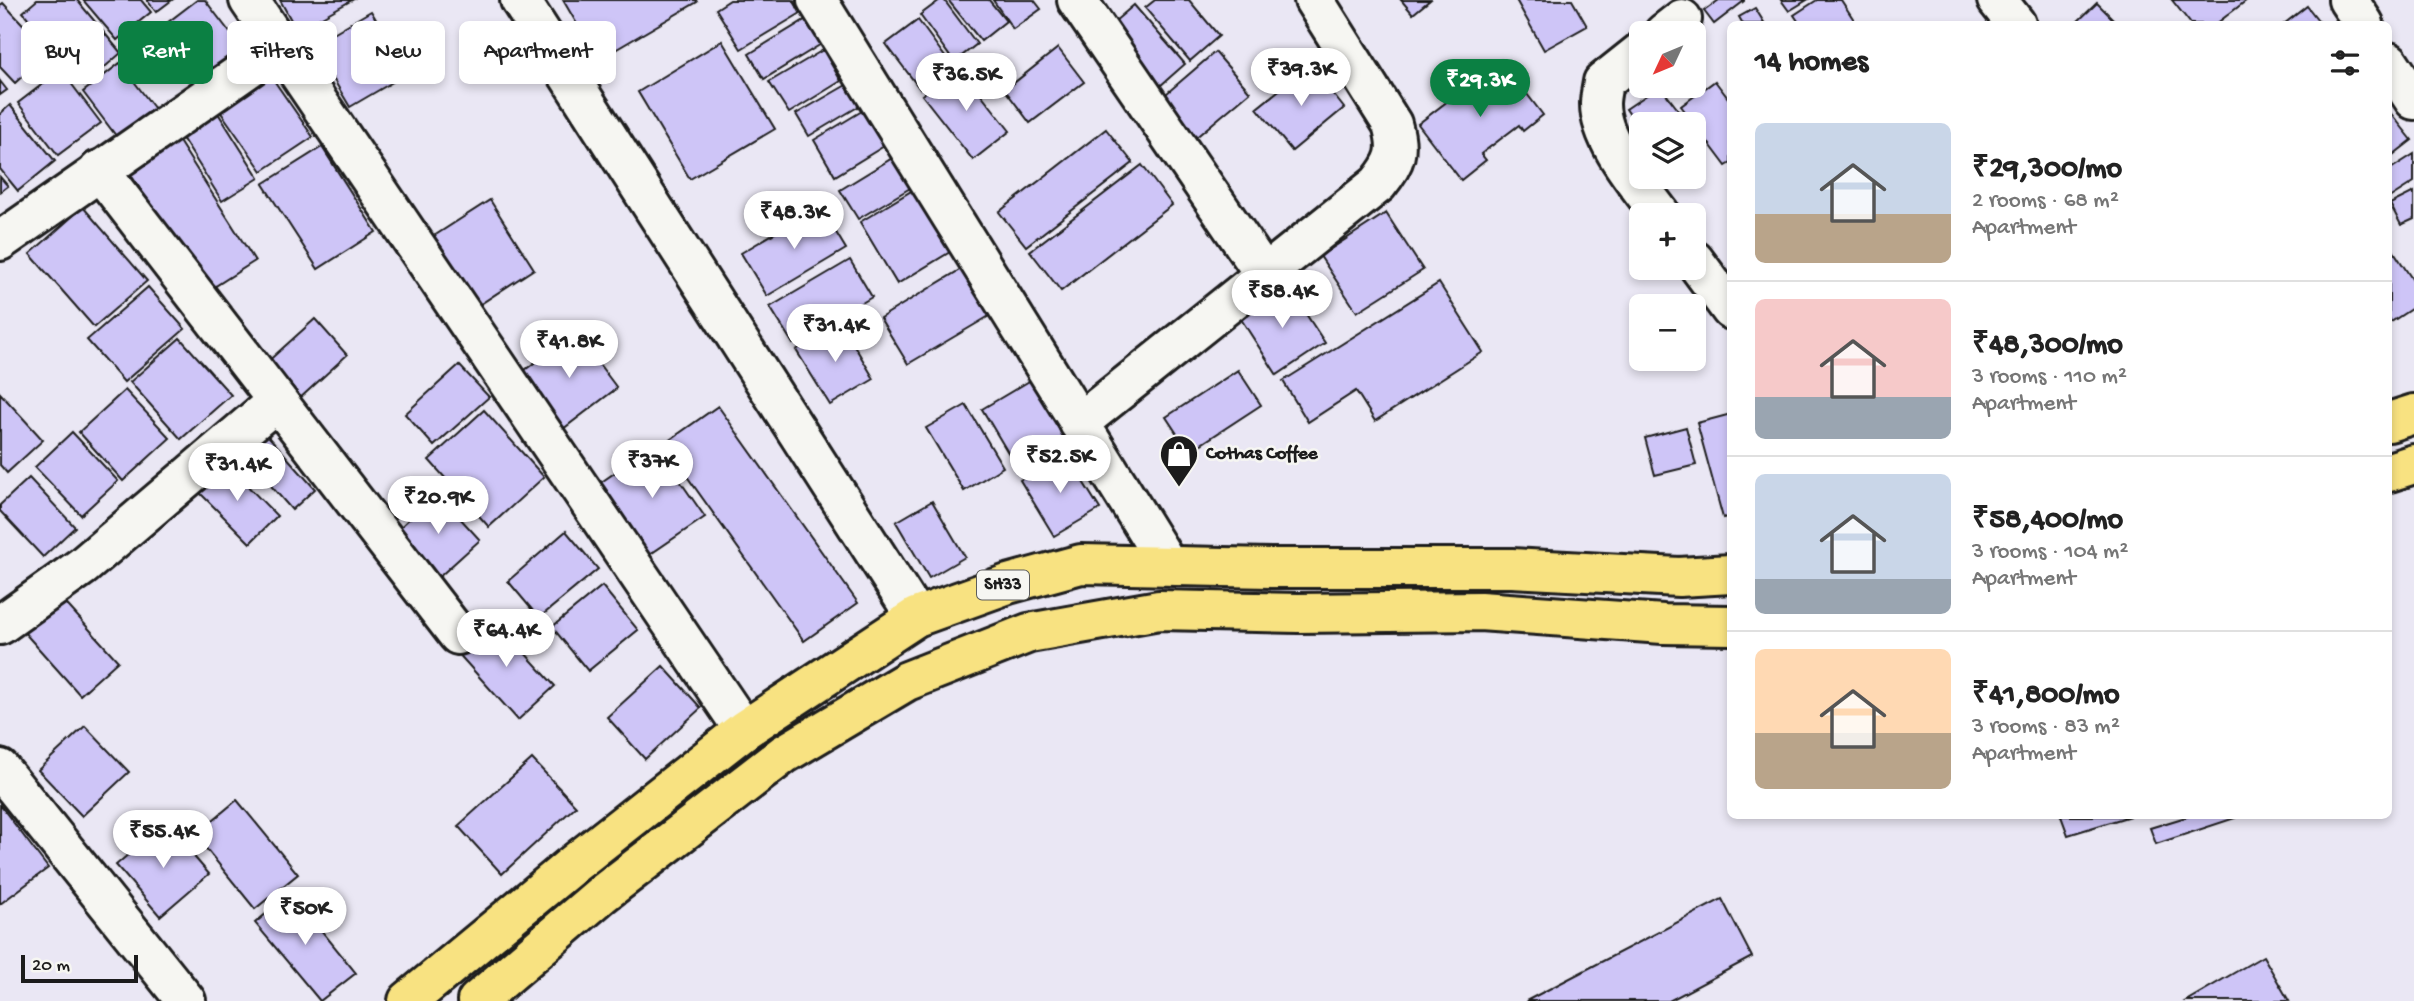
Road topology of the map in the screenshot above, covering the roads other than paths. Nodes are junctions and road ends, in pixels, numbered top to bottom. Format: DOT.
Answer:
graph roads {
  1 [pos="250,0"];
  2 [pos="520,0"];
  3 [pos="817,0"];
  4 [pos="1077,0"];
  5 [pos="1314,0"];
  6 [pos="1997,0"];
  7 [pos="2348,0"];
  8 [pos="264,21"];
  9 [pos="2014,21"];
  10 [pos="2362,21"];
  11 [pos="1629,61"];
  12 [pos="2392,67"];
  13 [pos="227,82"];
  14 [pos="306,84"];
  15 [pos="2414,100"];
  16 [pos="99,170"];
  17 [pos="1652,203"];
  18 [pos="0,241"];
  19 [pos="1265,275"];
  20 [pos="1706,276"];
  21 [pos="1727,305"];
  22 [pos="277,401"];
  23 [pos="2414,414"];
  24 [pos="2392,421"];
  25 [pos="1079,423"];
  26 [pos="2414,464"];
  27 [pos="2392,471"];
  28 [pos="1168,565"];
  29 [pos="1727,574"];
  30 [pos="916,617"];
  31 [pos="0,625"];
  32 [pos="1727,625"];
  33 [pos="458,635"];
  34 [pos="744,730"];
  35 [pos="0,769"];
  36 [pos="186,1001"];
  37 [pos="408,1001"];
  38 [pos="477,1001"];
  1 -- 8 [label="street"];
  2 -- 30 [label="street"];
  3 -- 25 [label="street"];
  4 -- 19 [label="street"];
  5 -- 19 [label="street"];
  6 -- 9 [label="street"];
  7 -- 10 [label="street"];
  11 -- 17 [label="street"];
  12 -- 15 [label="street"];
  13 -- 16 [label="street"];
  14 -- 34 [label="street"];
  16 -- 18 [label="street"];
  16 -- 22 [label="street"];
  19 -- 25 [label="street"];
  20 -- 21 [label="street"];
  22 -- 31 [label="street"];
  22 -- 33 [label="street"];
  23 -- 24 [label="main road"];
  25 -- 28 [label="street"];
  26 -- 27 [label="main road"];
  28 -- 29 [label="main road, SH33"];
  28 -- 30 [label="main road, SH33"];
  30 -- 34 [label="main road, SH33"];
  32 -- 38 [label="main road"];
  34 -- 37 [label="main road, SH33"];
  35 -- 36 [label="street"];
}
